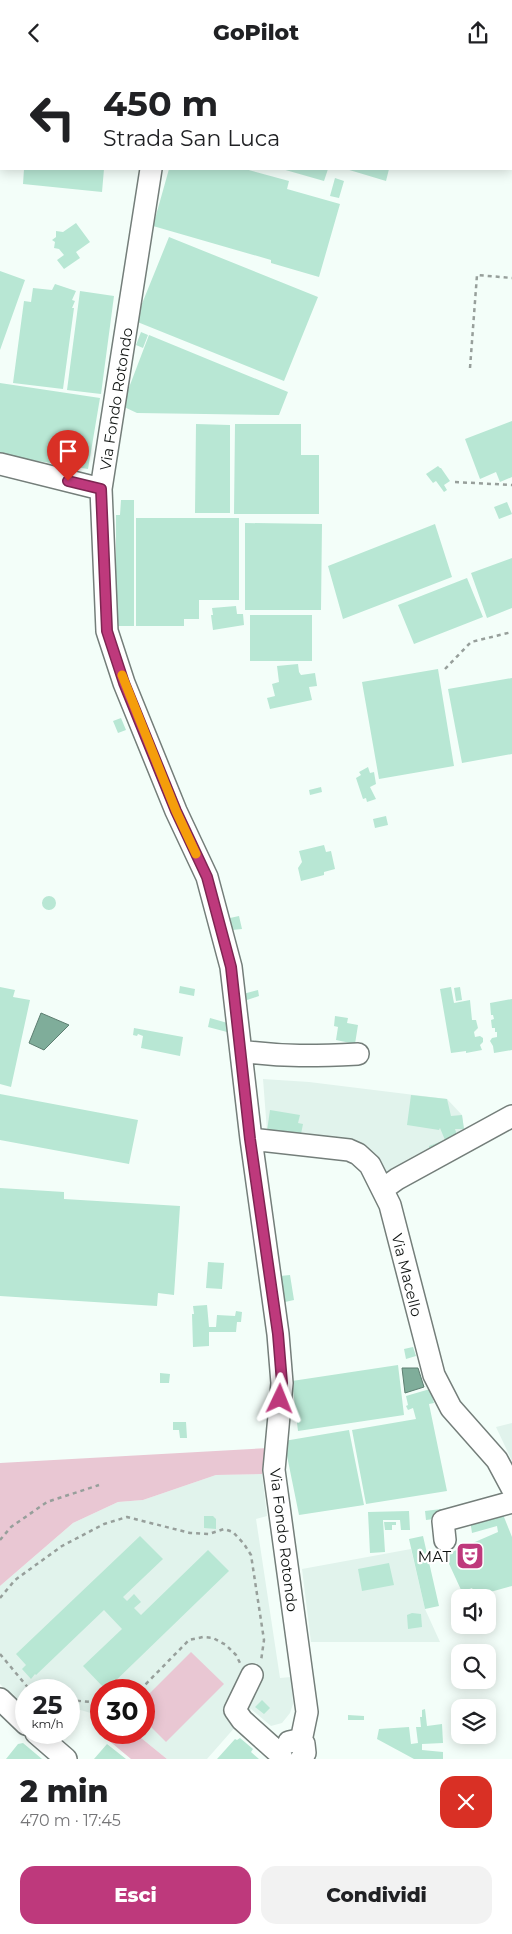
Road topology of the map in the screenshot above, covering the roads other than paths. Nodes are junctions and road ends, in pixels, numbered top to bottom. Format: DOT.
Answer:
graph roads {
  1 [pos="151,170"];
  2 [pos="0,465"];
  3 [pos="101,489"];
  4 [pos="240,1051"];
  5 [pos="358,1054"];
  6 [pos="512,1116"];
  7 [pos="250,1139"];
  8 [pos="383,1189"];
  9 [pos="512,1488"];
  10 [pos="512,1502"];
  11 [pos="445,1540"];
  12 [pos="252,1675"];
  13 [pos="3,1710"];
  14 [pos="15,1717"];
  15 [pos="49,1744"];
  16 [pos="293,1755"];
  17 [pos="66,1759"];
  1 -- 3 [label="street, Via Fondo Rotondo"];
  2 -- 3 [label="street"];
  3 -- 4 [label="street, Via Fondo Rotondo"];
  4 -- 5 [label="street"];
  4 -- 7 [label="street, Via Fondo Rotondo"];
  6 -- 8 [label="street"];
  7 -- 8 [label="street, Via Macello"];
  7 -- 16 [label="street, Via Fondo Rotondo"];
  8 -- 9 [label="street, Via Macello"];
  10 -- 11 [label="street"];
  12 -- 16 [label="street"];
  13 -- 14 [label="street"];
  15 -- 17 [label="street"];
}
